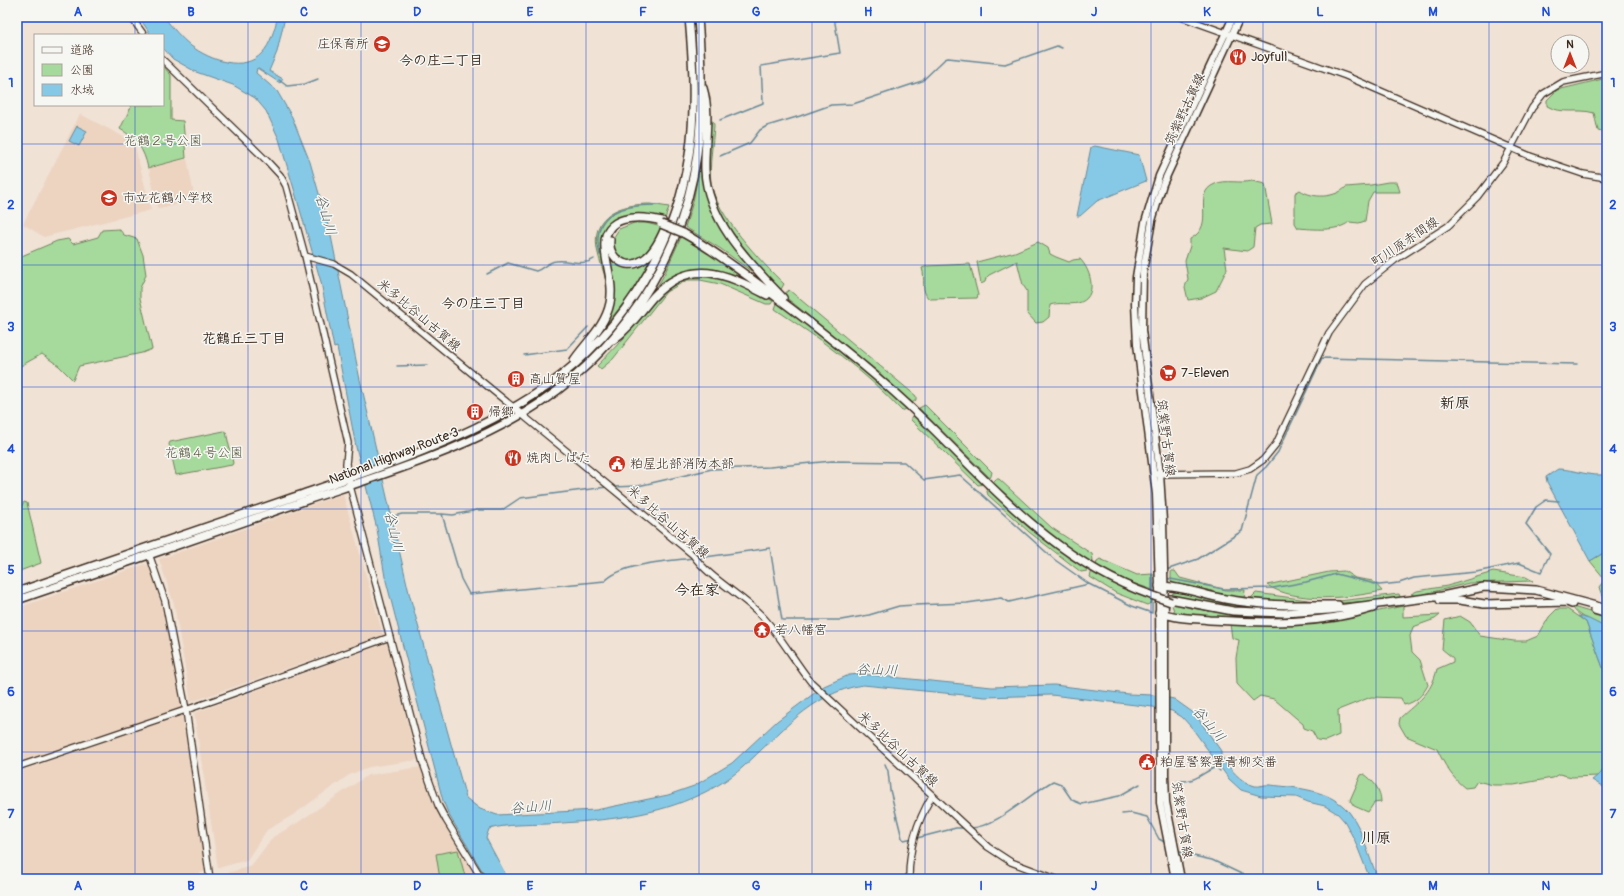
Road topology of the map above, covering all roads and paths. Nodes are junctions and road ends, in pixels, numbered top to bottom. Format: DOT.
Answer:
graph roads {
  1 [pos="131,17"];
  2 [pos="689,17"];
  3 [pos="698,17"];
  4 [pos="1181,17"];
  5 [pos="1233,17"];
  6 [pos="1240,17"];
  7 [pos="143,34"];
  8 [pos="1229,34"];
  9 [pos="164,61"];
  10 [pos="1607,73"];
  11 [pos="701,80"];
  12 [pos="1510,149"];
  13 [pos="1607,178"];
  14 [pos="682,185"];
  15 [pos="661,223"];
  16 [pos="305,256"];
  17 [pos="783,300"];
  18 [pos="606,346"];
  19 [pos="568,370"];
  20 [pos="515,407"];
  21 [pos="522,414"];
  22 [pos="1157,474"];
  23 [pos="349,478"];
  24 [pos="357,479"];
  25 [pos="350,486"];
  26 [pos="149,554"];
  27 [pos="1162,586"];
  28 [pos="17,592"];
  29 [pos="17,600"];
  30 [pos="1170,600"];
  31 [pos="1368,606"];
  32 [pos="1376,607"];
  33 [pos="1607,609"];
  34 [pos="1162,614"];
  35 [pos="1607,614"];
  36 [pos="390,637"];
  37 [pos="1162,709"];
  38 [pos="186,710"];
  39 [pos="17,767"];
  40 [pos="932,796"];
  41 [pos="210,879"];
  42 [pos="482,879"];
  43 [pos="909,879"];
  44 [pos="1056,879"];
  45 [pos="1175,879"];
  46 [pos="1181,879"];
  1 -- 7 [label="main road"];
  2 -- 14 [label="highway"];
  3 -- 11 [label="highway, National Highway Route 3"];
  4 -- 8 [label="main road"];
  5 -- 8 [label="main road, 筑紫野古賀線"];
  6 -- 8 [label="main road, 筑紫野古賀線"];
  8 -- 12 [label="main road"];
  8 -- 22 [label="main road, 筑紫野古賀線"];
  9 -- 16 [label="main road"];
  10 -- 12 [label="main road, 町川原赤間線"];
  11 -- 17 [label="highway"];
  11 -- 18 [label="highway, National Highway Route 3"];
  12 -- 13 [label="main road"];
  12 -- 22 [label="main road, 町川原赤間線"];
  14 -- 15 [label="highway"];
  14 -- 19 [label="highway, National Highway Route 3"];
  15 -- 17 [label="highway"];
  15 -- 19 [label="highway"];
  16 -- 20 [label="main road, 米多比谷山古賀線"];
  16 -- 23 [label="main road"];
  17 -- 18 [label="highway"];
  17 -- 30 [label="highway, bridge"];
  18 -- 21 [label="highway, National Highway Route 3"];
  19 -- 20 [label="highway, National Highway Route 3"];
  20 -- 21 [label="main road, 米多比谷山古賀線"];
  20 -- 24 [label="highway, National Highway Route 3"];
  21 -- 24 [label="highway, National Highway Route 3"];
  21 -- 40 [label="main road, 米多比谷山古賀線"];
  22 -- 27 [label="main road, 筑紫野古賀線"];
  23 -- 24 [label="highway, National Highway Route 3"];
  23 -- 25 [label="main road"];
  23 -- 28 [label="highway, National Highway Route 3"];
  24 -- 25 [label="highway, National Highway Route 3"];
  25 -- 26 [label="highway, National Highway Route 3"];
  25 -- 36 [label="main road"];
  26 -- 29 [label="highway, National Highway Route 3"];
  26 -- 38 [label="main road"];
  27 -- 31 [label="highway"];
  27 -- 34 [label="main road, 筑紫野古賀線"];
  30 -- 31 [label="highway"];
  30 -- 32 [label="highway"];
  31 -- 33 [label="highway"];
  32 -- 34 [label="highway"];
  32 -- 35 [label="highway"];
  34 -- 37 [label="main road, 筑紫野古賀線"];
  36 -- 38 [label="main road"];
  36 -- 42 [label="main road"];
  37 -- 45 [label="main road, 筑紫野古賀線"];
  37 -- 46 [label="main road, 筑紫野古賀線"];
  38 -- 39 [label="main road"];
  38 -- 41 [label="main road"];
  40 -- 43 [label="main road"];
  40 -- 44 [label="main road, 米多比谷山古賀線"];
}
